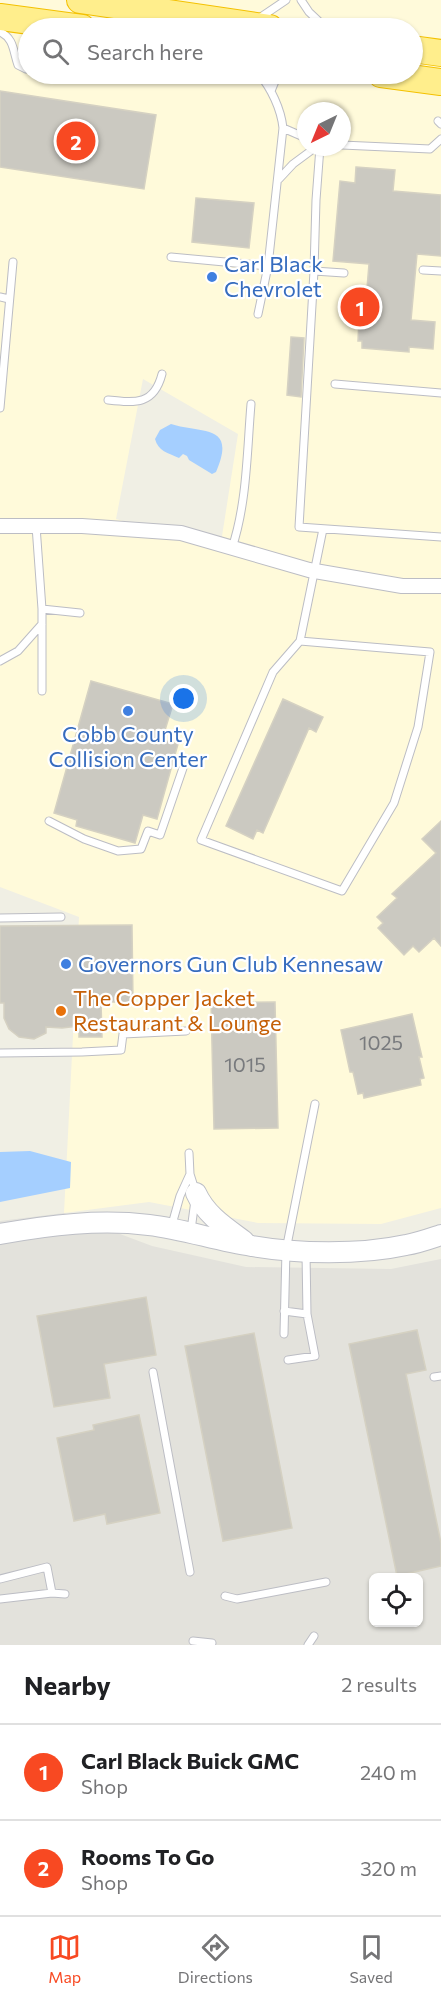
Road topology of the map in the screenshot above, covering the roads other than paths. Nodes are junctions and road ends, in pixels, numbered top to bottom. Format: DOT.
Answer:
graph roads {
  1 [pos="80,0"];
  2 [pos="286,0"];
  3 [pos="301,0"];
  4 [pos="117,3"];
  5 [pos="0,16"];
  6 [pos="204,18"];
  7 [pos="261,18"];
  8 [pos="315,18"];
  9 [pos="18,19"];
  10 [pos="0,32"];
  11 [pos="423,51"];
  12 [pos="441,53"];
  13 [pos="18,64"];
  14 [pos="11,67"];
  15 [pos="18,68"];
  16 [pos="423,80"];
  17 [pos="441,82"];
  18 [pos="266,84"];
  19 [pos="274,84"];
  20 [pos="271,92"];
  21 [pos="283,128"];
  22 [pos="297,134"];
  23 [pos="441,140"];
  24 [pos="351,145"];
  25 [pos="305,156"];
  26 [pos="318,156"];
  27 [pos="279,179"];
  28 [pos="171,257"];
  29 [pos="13,262"];
  30 [pos="268,266"];
  31 [pos="423,270"];
  32 [pos="314,271"];
  33 [pos="441,271"];
  34 [pos="344,273"];
  35 [pos="0,297"];
  36 [pos="9,299"];
  37 [pos="258,314"];
  38 [pos="162,374"];
  39 [pos="335,384"];
  40 [pos="441,393"];
  41 [pos="108,400"];
  42 [pos="251,404"];
  43 [pos="0,408"];
  44 [pos="0,526"];
  45 [pos="36,526"];
  46 [pos="323,529"];
  47 [pos="441,537"];
  48 [pos="232,548"];
  49 [pos="315,571"];
  50 [pos="441,586"];
  51 [pos="42,609"];
  52 [pos="80,613"];
  53 [pos="42,624"];
  54 [pos="300,641"];
  55 [pos="0,661"];
  56 [pos="42,691"];
  57 [pos="183,768"];
  58 [pos="49,821"];
  59 [pos="61,917"];
  60 [pos="0,918"];
  61 [pos="186,1031"];
  62 [pos="0,1053"];
  63 [pos="315,1104"];
  64 [pos="189,1153"];
  65 [pos="190,1174"];
  66 [pos="196,1193"];
  67 [pos="181,1230"];
  68 [pos="0,1234"];
  69 [pos="441,1235"];
  70 [pos="251,1246"];
  71 [pos="296,1251"];
  72 [pos="284,1311"];
  73 [pos="307,1314"];
  74 [pos="284,1335"];
  75 [pos="288,1360"];
  76 [pos="153,1372"];
  77 [pos="190,1572"];
  78 [pos="0,1579"];
  79 [pos="326,1582"];
  80 [pos="52,1593"];
  81 [pos="64,1594"];
  82 [pos="225,1596"];
  83 [pos="0,1599"];
  84 [pos="314,1636"];
  85 [pos="193,1641"];
  86 [pos="212,1643"];
  87 [pos="308,1645"];
  1 -- 4 [label="highway"];
  2 -- 7 [label="lane"];
  3 -- 8 [label="lane"];
  4 -- 6 [label="highway"];
  5 -- 9 [label="highway"];
  10 -- 13 [label="lane"];
  11 -- 12 [label="highway"];
  14 -- 15 [label="lane"];
  16 -- 17 [label="highway"];
  18 -- 20 [label="lane"];
  19 -- 20 [label="lane"];
  20 -- 21 [label="lane"];
  21 -- 22 [label="lane"];
  21 -- 27 [label="lane"];
  23 -- 24 [label="lane"];
  25 -- 27 [label="lane"];
  26 -- 32 [label="lane"];
  27 -- 30 [label="lane"];
  28 -- 30 [label="lane"];
  29 -- 36 [label="lane"];
  30 -- 37 [label="lane"];
  31 -- 33 [label="lane"];
  32 -- 34 [label="lane"];
  32 -- 46 [label="lane"];
  35 -- 36 [label="lane"];
  36 -- 43 [label="lane"];
  38 -- 41 [label="lane"];
  39 -- 40 [label="lane"];
  42 -- 48 [label="lane"];
  44 -- 45 [label="street"];
  45 -- 48 [label="street"];
  45 -- 51 [label="lane"];
  46 -- 47 [label="lane"];
  46 -- 49 [label="lane"];
  48 -- 49 [label="street"];
  49 -- 50 [label="street"];
  49 -- 54 [label="lane"];
  51 -- 52 [label="lane"];
  51 -- 53 [label="lane"];
  53 -- 55 [label="lane"];
  53 -- 56 [label="lane"];
  54 -- 54 [label="lane"];
  57 -- 58 [label="lane"];
  59 -- 60 [label="lane"];
  61 -- 62 [label="lane"];
  63 -- 71 [label="lane"];
  64 -- 65 [label="lane"];
  65 -- 66 [label="lane"];
  65 -- 67 [label="lane"];
  66 -- 67 [label="lane"];
  66 -- 70 [label="street"];
  67 -- 68 [label="street"];
  67 -- 70 [label="street"];
  69 -- 71 [label="street"];
  70 -- 71 [label="street"];
  71 -- 72 [label="lane"];
  71 -- 73 [label="lane"];
  72 -- 73 [label="lane"];
  72 -- 74 [label="lane"];
  73 -- 75 [label="lane"];
  76 -- 77 [label="lane"];
  78 -- 80 [label="lane"];
  79 -- 82 [label="lane"];
  80 -- 81 [label="lane"];
  80 -- 83 [label="lane"];
  84 -- 87 [label="lane"];
  85 -- 86 [label="lane"];
}
